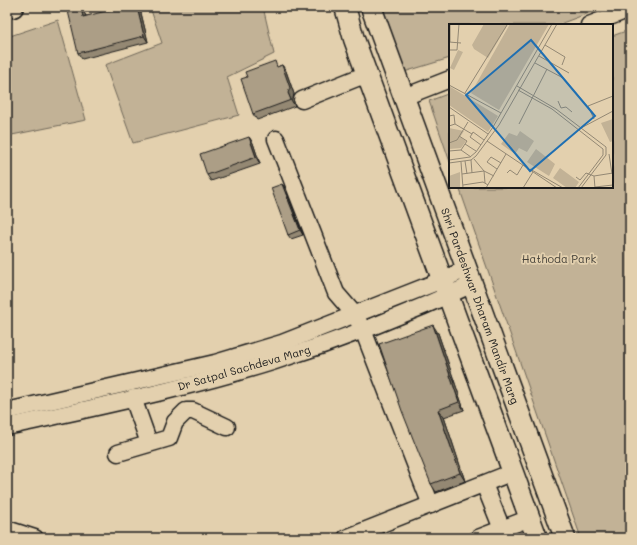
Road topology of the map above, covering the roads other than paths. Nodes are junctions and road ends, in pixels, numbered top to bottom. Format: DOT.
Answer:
graph roads {
  1 [pos="345,7"];
  2 [pos="371,7"];
  3 [pos="630,9"];
  4 [pos="592,24"];
  5 [pos="367,74"];
  6 [pos="449,79"];
  7 [pos="404,97"];
  8 [pos="302,100"];
  9 [pos="276,139"];
  10 [pos="470,276"];
  11 [pos="445,288"];
  12 [pos="355,315"];
  13 [pos="363,330"];
  14 [pos="133,398"];
  15 [pos="7,411"];
  16 [pos="7,427"];
  17 [pos="227,427"];
  18 [pos="150,443"];
  19 [pos="118,453"];
  20 [pos="513,472"];
  21 [pos="484,484"];
  22 [pos="431,505"];
  23 [pos="530,518"];
  24 [pos="7,529"];
  25 [pos="502,529"];
  26 [pos="35,538"];
  27 [pos="346,538"];
  28 [pos="478,538"];
  29 [pos="537,538"];
  30 [pos="565,538"];
  1 -- 5 [label="main road"];
  2 -- 7 [label="main road, Shri Pardeshwar Dharam Mandir Marg"];
  3 -- 4 [label="street"];
  5 -- 8 [label="street"];
  5 -- 11 [label="main road"];
  6 -- 7 [label="street"];
  7 -- 10 [label="main road, Shri Pardeshwar Dharam Mandir Marg"];
  9 -- 12 [label="street"];
  10 -- 11 [label="street, Dr Satpal Sachdeva Marg"];
  10 -- 30 [label="main road, Shri Pardeshwar Dharam Mandir Marg"];
  11 -- 12 [label="street"];
  11 -- 13 [label="street, Dr Satpal Sachdeva Marg"];
  11 -- 20 [label="main road"];
  12 -- 13 [label="street"];
  12 -- 15 [label="street"];
  13 -- 14 [label="street, Dr Satpal Sachdeva Marg"];
  13 -- 22 [label="street"];
  14 -- 16 [label="street, Dr Satpal Sachdeva Marg"];
  14 -- 18 [label="street"];
  17 -- 18 [label="street"];
  18 -- 19 [label="street"];
  20 -- 21 [label="street"];
  20 -- 23 [label="main road"];
  21 -- 22 [label="street"];
  21 -- 25 [label="street"];
  22 -- 27 [label="street"];
  23 -- 25 [label="street"];
  23 -- 29 [label="main road"];
  24 -- 26 [label="street"];
  25 -- 28 [label="street"];
}
